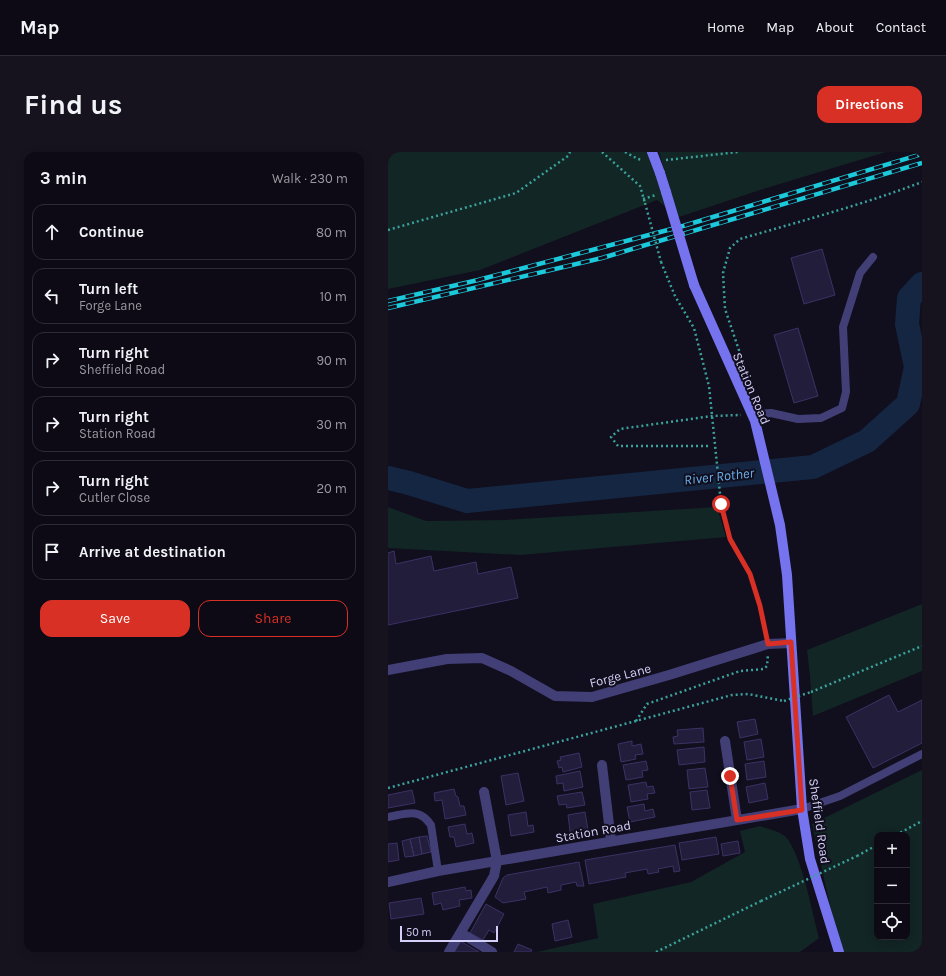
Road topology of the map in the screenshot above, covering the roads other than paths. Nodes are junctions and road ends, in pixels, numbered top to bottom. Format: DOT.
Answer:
graph roads {
  1 [pos="648,156"];
  2 [pos="873,257"];
  3 [pos="751,414"];
  4 [pos="791,642"];
  5 [pos="388,670"];
  6 [pos="725,741"];
  7 [pos="922,754"];
  8 [pos="602,765"];
  9 [pos="484,792"];
  10 [pos="802,810"];
  11 [pos="388,817"];
  12 [pos="737,820"];
  13 [pos="611,841"];
  14 [pos="498,861"];
  15 [pos="438,871"];
  16 [pos="388,882"];
  17 [pos="461,933"];
  18 [pos="448,952"];
  19 [pos="492,952"];
  20 [pos="839,952"];
  1 -- 3 [label="main road, Station Road, bridge"];
  2 -- 3 [label="lane"];
  3 -- 4 [label="main road, Station Road"];
  4 -- 5 [label="street, Forge Lane"];
  4 -- 10 [label="main road, Sheffield Road"];
  6 -- 12 [label="street"];
  7 -- 10 [label="lane"];
  8 -- 13 [label="street"];
  9 -- 14 [label="street"];
  10 -- 12 [label="street, Station Road"];
  10 -- 20 [label="main road, Sheffield Road"];
  11 -- 15 [label="lane"];
  12 -- 13 [label="street, Station Road"];
  13 -- 14 [label="street, Station Road"];
  14 -- 15 [label="street, Station Road"];
  14 -- 17 [label="street"];
  15 -- 16 [label="street, Station Road"];
  17 -- 18 [label="street"];
  17 -- 19 [label="street"];
}
